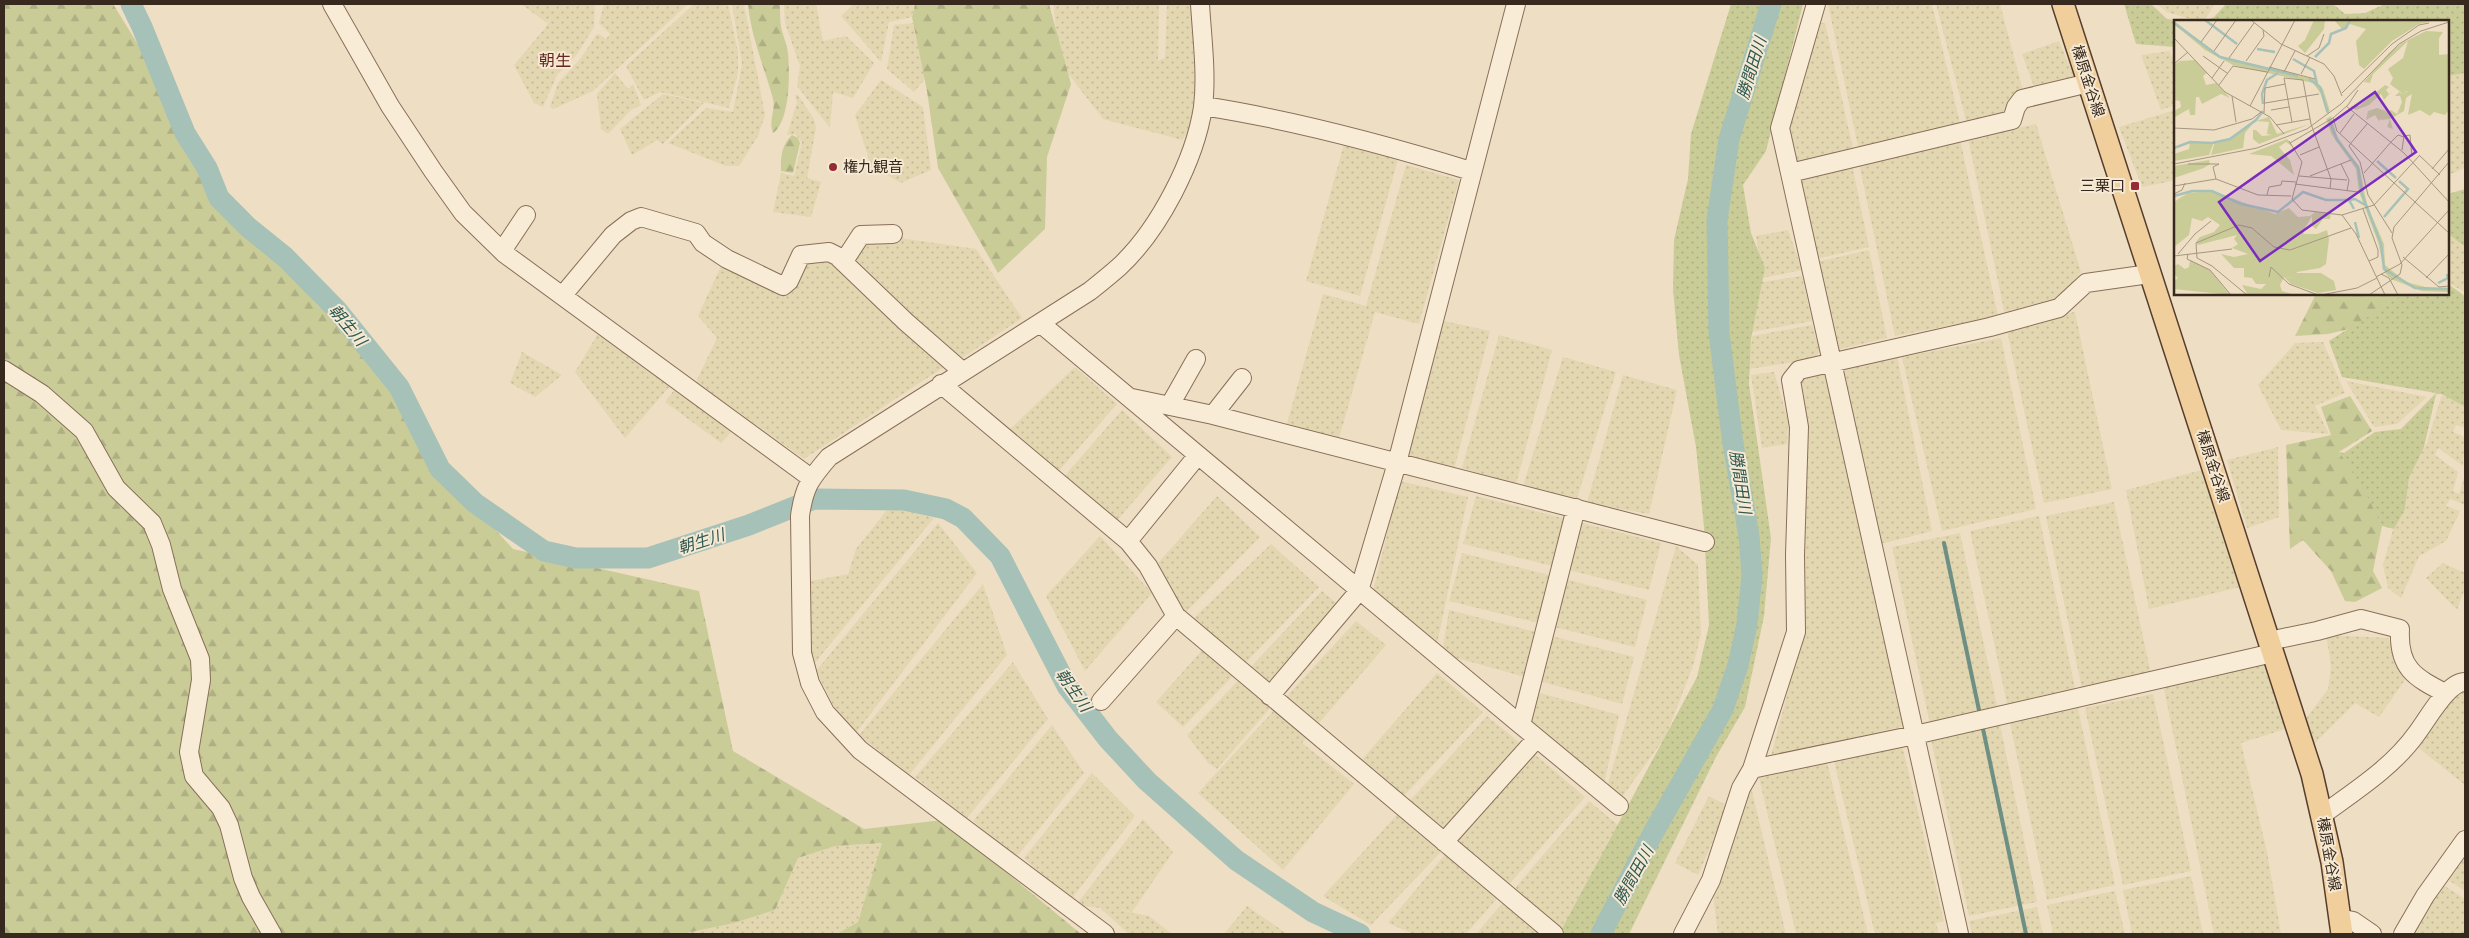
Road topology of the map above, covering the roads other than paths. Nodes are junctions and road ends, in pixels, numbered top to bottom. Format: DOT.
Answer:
graph roads {
  1 [pos="332,4"];
  2 [pos="1200,4"];
  3 [pos="1516,4"];
  4 [pos="1816,4"];
  5 [pos="2062,4"];
  6 [pos="2088,83"];
  7 [pos="1203,106"];
  8 [pos="1471,171"];
  9 [pos="1790,173"];
  10 [pos="526,215"];
  11 [pos="893,234"];
  12 [pos="502,251"];
  13 [pos="844,261"];
  14 [pos="2149,274"];
  15 [pos="563,294"];
  16 [pos="1040,323"];
  17 [pos="1196,359"];
  18 [pos="1832,362"];
  19 [pos="4,370"];
  20 [pos="962,371"];
  21 [pos="1242,378"];
  22 [pos="941,384"];
  23 [pos="1132,398"];
  24 [pos="1170,405"];
  25 [pos="1213,415"];
  26 [pos="1198,455"];
  27 [pos="1397,463"];
  28 [pos="811,478"];
  29 [pos="1576,508"];
  30 [pos="1128,541"];
  31 [pos="1705,542"];
  32 [pos="1359,591"];
  33 [pos="1176,616"];
  34 [pos="2271,647"];
  35 [pos="2465,682"];
  36 [pos="2445,693"];
  37 [pos="1270,696"];
  38 [pos="1101,701"];
  39 [pos="1520,725"];
  40 [pos="1915,735"];
  41 [pos="1536,739"];
  42 [pos="1752,769"];
  43 [pos="1619,806"];
  44 [pos="2322,815"];
  45 [pos="2465,840"];
  46 [pos="1444,842"];
  47 [pos="2340,926"];
  48 [pos="272,934"];
  49 [pos="1105,934"];
  50 [pos="1554,934"];
  51 [pos="1683,934"];
  52 [pos="1959,934"];
  53 [pos="2372,934"];
  54 [pos="2403,934"];
  1 -- 12 [label="street"];
  2 -- 7 [label="street"];
  3 -- 8 [label="street"];
  4 -- 9 [label="street"];
  5 -- 6 [label="main road, 榛原金谷線"];
  6 -- 9 [label="street"];
  6 -- 14 [label="main road, 榛原金谷線"];
  7 -- 8 [label="street"];
  7 -- 16 [label="street"];
  8 -- 27 [label="street"];
  9 -- 18 [label="street"];
  10 -- 12 [label="street"];
  11 -- 13 [label="street"];
  12 -- 15 [label="street"];
  13 -- 15 [label="street"];
  13 -- 20 [label="street"];
  14 -- 18 [label="street"];
  14 -- 34 [label="main road, 榛原金谷線"];
  15 -- 28 [label="street"];
  16 -- 20 [label="street"];
  16 -- 23 [label="street"];
  17 -- 24 [label="street"];
  18 -- 40 [label="street"];
  18 -- 42 [label="street"];
  19 -- 48 [label="street"];
  20 -- 22 [label="street"];
  21 -- 25 [label="street"];
  22 -- 28 [label="street"];
  22 -- 30 [label="street"];
  23 -- 24 [label="street"];
  23 -- 26 [label="street"];
  24 -- 25 [label="street"];
  25 -- 27 [label="street"];
  26 -- 30 [label="street"];
  26 -- 32 [label="street"];
  27 -- 29 [label="street"];
  27 -- 32 [label="street"];
  28 -- 49 [label="street"];
  29 -- 31 [label="street"];
  29 -- 39 [label="street"];
  30 -- 33 [label="street"];
  32 -- 37 [label="street"];
  32 -- 39 [label="street"];
  33 -- 37 [label="street"];
  33 -- 38 [label="street"];
  34 -- 36 [label="street"];
  34 -- 40 [label="street"];
  34 -- 44 [label="main road, 榛原金谷線"];
  35 -- 36 [label="street"];
  36 -- 44 [label="street"];
  37 -- 46 [label="street"];
  39 -- 41 [label="street"];
  40 -- 42 [label="street"];
  40 -- 52 [label="street"];
  41 -- 43 [label="street"];
  41 -- 46 [label="street"];
  42 -- 51 [label="street"];
  44 -- 47 [label="main road, 榛原金谷線"];
  45 -- 54 [label="street"];
  46 -- 50 [label="street"];
  47 -- 53 [label="street"];
}
